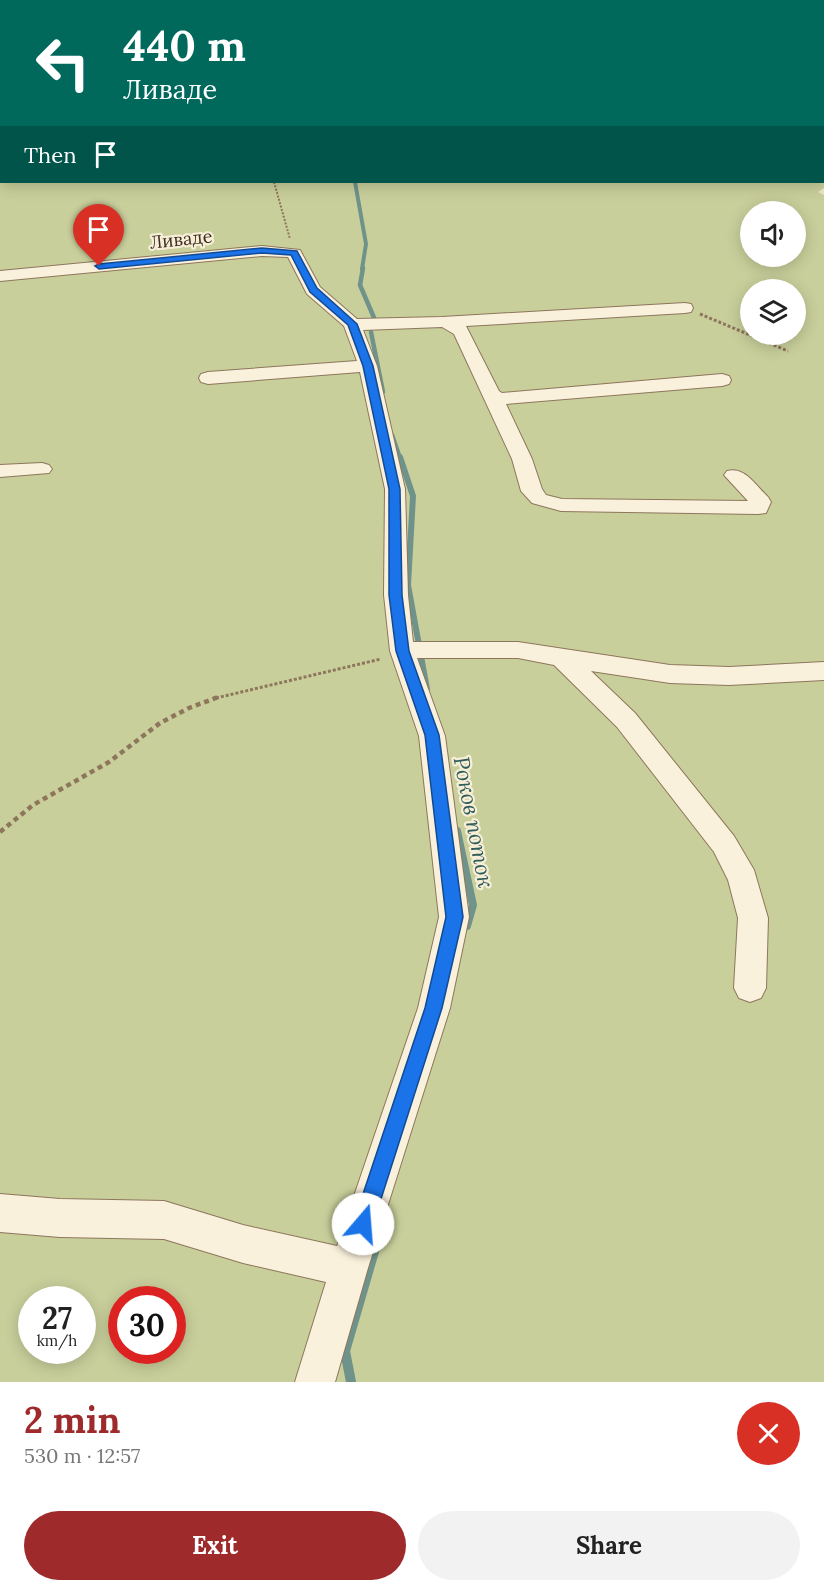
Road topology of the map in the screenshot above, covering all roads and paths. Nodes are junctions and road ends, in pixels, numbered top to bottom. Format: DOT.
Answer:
graph roads {
  1 [pos="274,183"];
  2 [pos="294,253"];
  3 [pos="0,276"];
  4 [pos="686,308"];
  5 [pos="441,322"];
  6 [pos="352,324"];
  7 [pos="788,351"];
  8 [pos="368,366"];
  9 [pos="208,378"];
  10 [pos="722,380"];
  11 [pos="492,395"];
  12 [pos="42,469"];
  13 [pos="0,471"];
  14 [pos="734,475"];
  15 [pos="415,650"];
  16 [pos="562,658"];
  17 [pos="824,671"];
  18 [pos="0,832"];
  19 [pos="750,988"];
  20 [pos="0,1213"];
  21 [pos="348,1268"];
  22 [pos="315,1382"];
  1 -- 2 [label="path"];
  2 -- 3 [label="street, Ливаде"];
  2 -- 6 [label="street"];
  4 -- 5 [label="street"];
  4 -- 7 [label="path"];
  5 -- 6 [label="street"];
  5 -- 11 [label="street"];
  6 -- 8 [label="street"];
  8 -- 9 [label="street"];
  8 -- 15 [label="street"];
  10 -- 11 [label="street"];
  11 -- 14 [label="street"];
  12 -- 13 [label="street"];
  15 -- 16 [label="street"];
  15 -- 18 [label="path"];
  15 -- 21 [label="street"];
  16 -- 17 [label="street"];
  16 -- 19 [label="street"];
  20 -- 21 [label="street"];
  21 -- 22 [label="street"];
}
